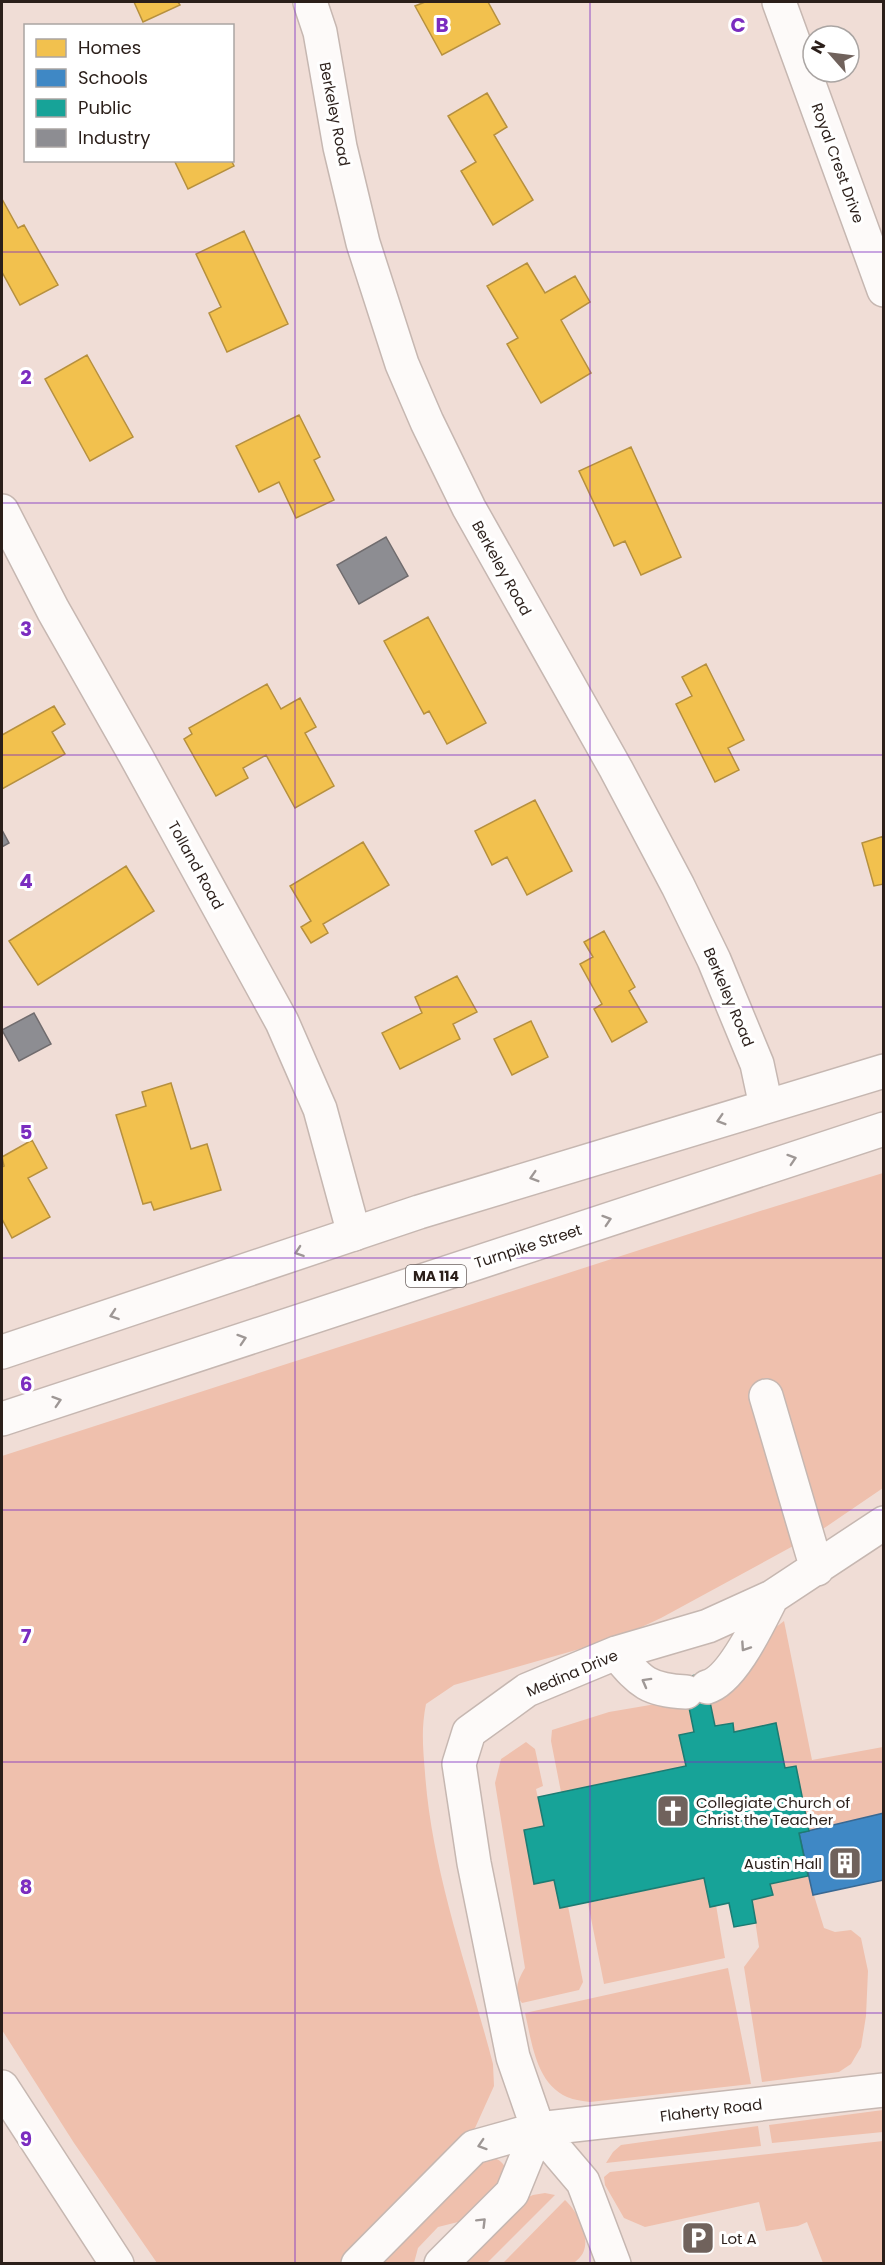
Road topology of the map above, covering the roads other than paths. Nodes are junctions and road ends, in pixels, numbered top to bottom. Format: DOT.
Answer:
graph roads {
  1 [pos="310,2"];
  2 [pos="779,2"];
  3 [pos="884,290"];
  4 [pos="2,511"];
  5 [pos="870,1075"];
  6 [pos="766,1106"];
  7 [pos="884,1129"];
  8 [pos="354,1234"];
  9 [pos="2,1352"];
  10 [pos="766,1396"];
  11 [pos="2,1419"];
  12 [pos="884,1522"];
  13 [pos="817,1569"];
  14 [pos="772,1597"];
  15 [pos="616,1653"];
  16 [pos="2,2087"];
  17 [pos="884,2090"];
  18 [pos="538,2129"];
  19 [pos="117,2264"];
  20 [pos="358,2264"];
  21 [pos="441,2264"];
  22 [pos="614,2264"];
  1 -- 6 [label="main road, Berkeley Road"];
  2 -- 3 [label="main road, Royal Crest Drive"];
  4 -- 8 [label="main road, Tolland Road"];
  5 -- 6 [label="main road"];
  6 -- 8 [label="main road, one-way"];
  11 -- 7 [label="main road, Turnpike Street / MA 114, one-way"];
  8 -- 9 [label="main road, one-way"];
  10 -- 13 [label="main road"];
  12 -- 13 [label="main road, Medina Drive"];
  13 -- 14 [label="main road, Medina Drive"];
  14 -- 15 [label="main road, Medina Drive"];
  14 -- 15 [label="main road, one-way"];
  15 -- 18 [label="main road, Medina Drive"];
  16 -- 19 [label="main road"];
  17 -- 18 [label="main road, Flaherty Road"];
  18 -- 20 [label="main road, Flaherty Road, one-way"];
  21 -- 18 [label="main road, one-way"];
  18 -- 22 [label="main road"];
}
